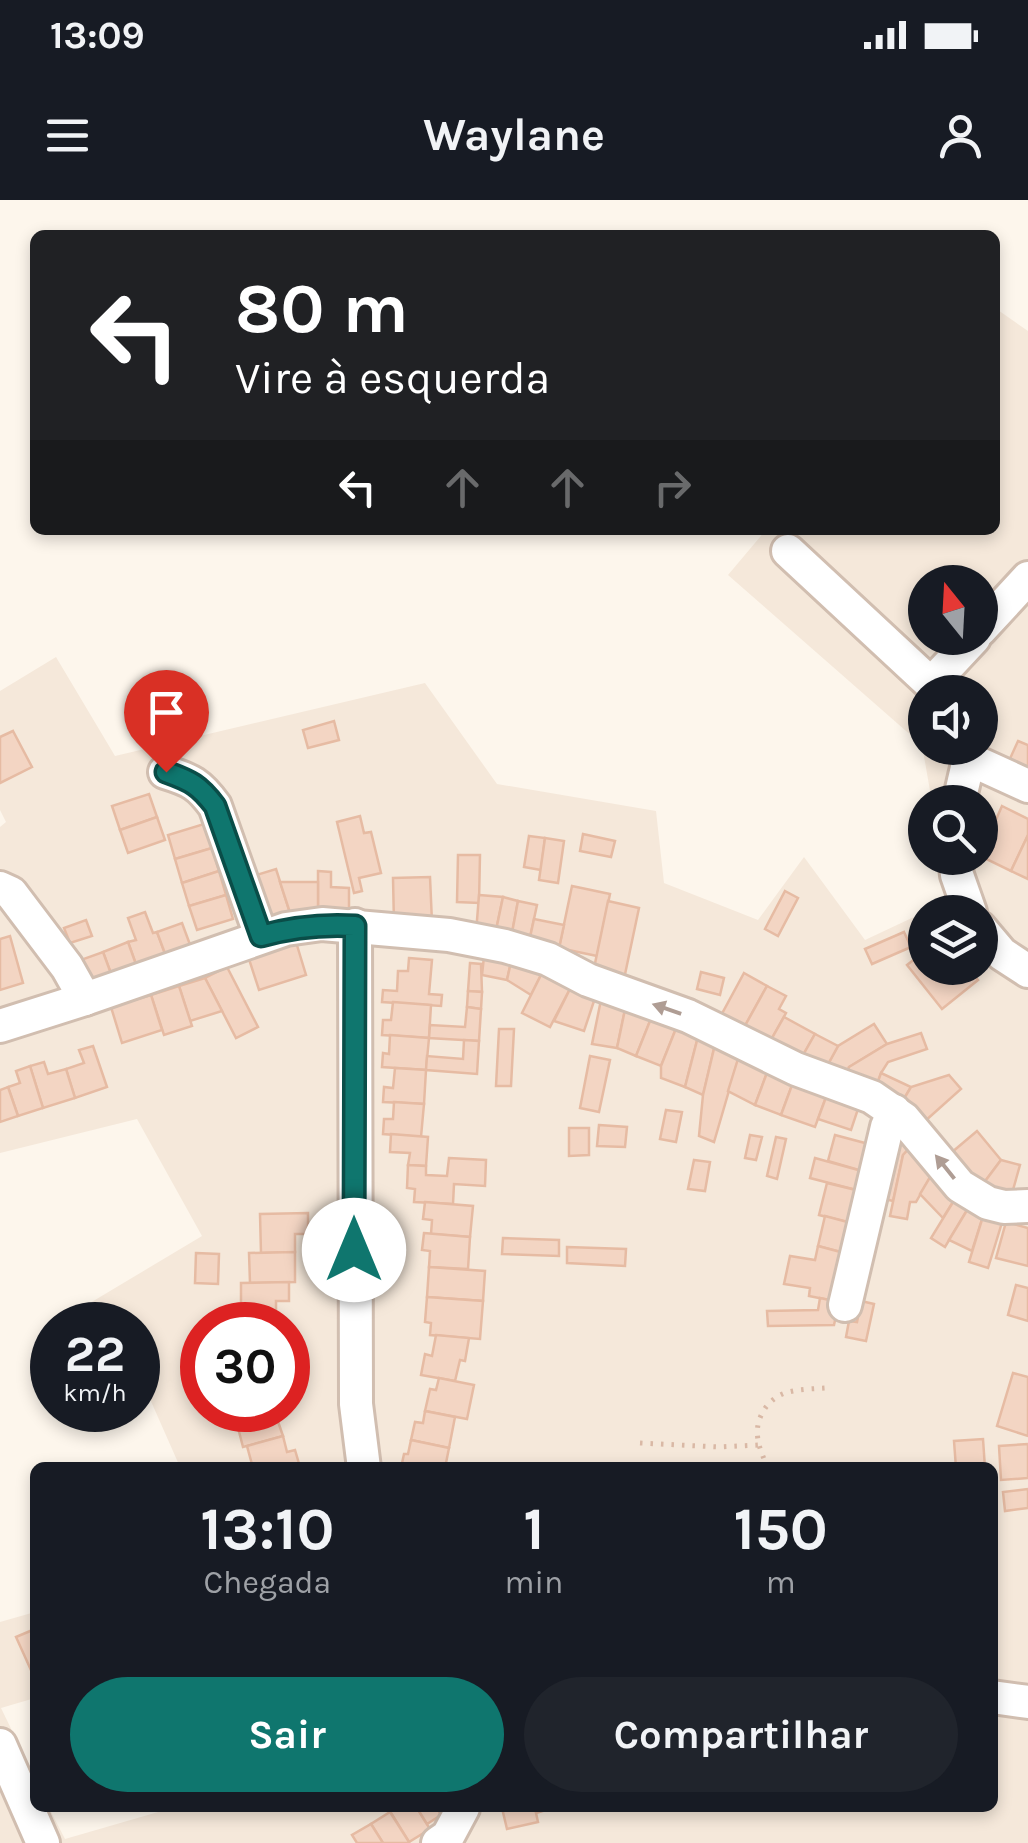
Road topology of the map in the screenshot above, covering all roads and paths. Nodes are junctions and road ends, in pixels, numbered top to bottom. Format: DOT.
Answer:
graph roads {
  1 [pos="788,552"];
  2 [pos="1028,578"];
  3 [pos="998,610"];
  4 [pos="960,655"];
  5 [pos="919,675"];
  6 [pos="944,675"];
  7 [pos="989,765"];
  8 [pos="166,772"];
  9 [pos="1028,786"];
  10 [pos="0,888"];
  11 [pos="355,926"];
  12 [pos="261,936"];
  13 [pos="998,949"];
  14 [pos="1028,970"];
  15 [pos="85,1000"];
  16 [pos="0,1026"];
  17 [pos="894,1110"];
  18 [pos="1028,1206"];
  19 [pos="845,1305"];
  20 [pos="825,1388"];
  21 [pos="640,1443"];
  22 [pos="758,1444"];
  23 [pos="363,1462"];
  24 [pos="766,1462"];
  25 [pos="998,1699"];
  26 [pos="1028,1702"];
  27 [pos="0,1745"];
  28 [pos="460,1812"];
  29 [pos="42,1843"];
  30 [pos="438,1843"];
  1 -- 5 [label="street"];
  2 -- 3 [label="street"];
  4 -- 6 [label="street"];
  7 -- 9 [label="street"];
  8 -- 12 [label="street"];
  10 -- 15 [label="street"];
  11 -- 12 [label="street"];
  17 -- 11 [label="street, one-way"];
  11 -- 23 [label="street"];
  12 -- 15 [label="street"];
  13 -- 14 [label="street"];
  15 -- 16 [label="street"];
  18 -- 17 [label="street, one-way"];
  17 -- 19 [label="street"];
  20 -- 22 [label="path"];
  21 -- 22 [label="path"];
  22 -- 24 [label="path"];
  25 -- 26 [label="street"];
  27 -- 29 [label="street"];
  28 -- 30 [label="street"];
}
